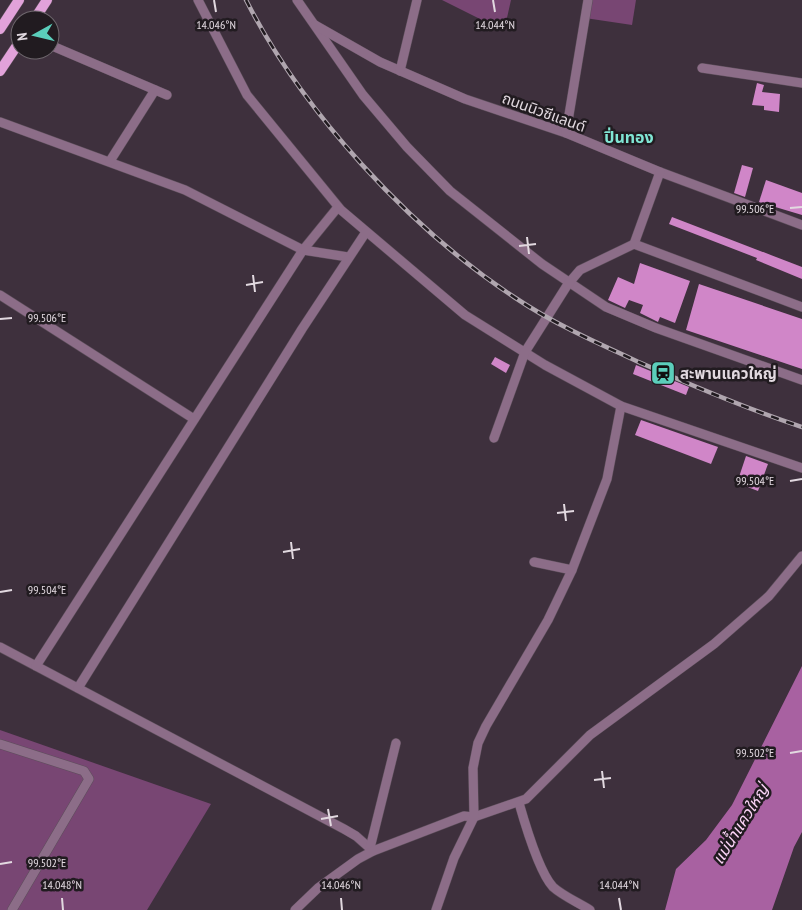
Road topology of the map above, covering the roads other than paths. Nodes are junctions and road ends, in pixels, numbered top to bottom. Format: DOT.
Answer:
graph roads {
  1 [pos="20,0"];
  2 [pos="198,0"];
  3 [pos="297,0"];
  4 [pos="417,0"];
  5 [pos="588,0"];
  6 [pos="311,23"];
  7 [pos="0,29"];
  8 [pos="60,50"];
  9 [pos="10,56"];
  10 [pos="702,68"];
  11 [pos="0,71"];
  12 [pos="400,71"];
  13 [pos="802,83"];
  14 [pos="155,90"];
  15 [pos="166,95"];
  16 [pos="0,122"];
  17 [pos="566,133"];
  18 [pos="110,161"];
  19 [pos="660,172"];
  20 [pos="338,207"];
  21 [pos="802,225"];
  22 [pos="366,232"];
  23 [pos="634,244"];
  24 [pos="303,250"];
  25 [pos="348,257"];
  26 [pos="568,284"];
  27 [pos="0,295"];
  28 [pos="802,307"];
  29 [pos="525,352"];
  30 [pos="802,380"];
  31 [pos="621,406"];
  32 [pos="194,419"];
  33 [pos="494,438"];
  34 [pos="802,468"];
  35 [pos="802,556"];
  36 [pos="534,562"];
  37 [pos="572,570"];
  38 [pos="0,647"];
  39 [pos="36,666"];
  40 [pos="78,688"];
  41 [pos="396,743"];
  42 [pos="0,744"];
  43 [pos="519,803"];
  44 [pos="474,817"];
  45 [pos="371,849"];
  46 [pos="12,910"];
  47 [pos="295,910"];
  48 [pos="436,910"];
  49 [pos="590,910"];
  1 -- 7 [label="main road"];
  2 -- 20 [label="street"];
  3 -- 6 [label="street"];
  4 -- 12 [label="street"];
  5 -- 17 [label="street"];
  6 -- 12 [label="street, ถนนนิวซีแลนด์"];
  6 -- 26 [label="street"];
  8 -- 14 [label="street"];
  9 -- 11 [label="main road"];
  10 -- 13 [label="street"];
  12 -- 17 [label="street, ถนนนิวซีแลนด์"];
  14 -- 15 [label="street"];
  14 -- 18 [label="street"];
  16 -- 18 [label="street"];
  17 -- 19 [label="street, ถนนนิวซีแลนด์"];
  18 -- 24 [label="street"];
  19 -- 21 [label="street, ถนนนิวซีแลนด์"];
  19 -- 23 [label="street"];
  20 -- 22 [label="street"];
  20 -- 24 [label="street"];
  22 -- 25 [label="street"];
  22 -- 29 [label="street"];
  23 -- 26 [label="street"];
  23 -- 28 [label="street"];
  24 -- 25 [label="street"];
  24 -- 32 [label="street"];
  25 -- 40 [label="street"];
  26 -- 29 [label="street"];
  26 -- 30 [label="street"];
  27 -- 32 [label="street"];
  29 -- 31 [label="street"];
  29 -- 33 [label="street"];
  31 -- 34 [label="street"];
  31 -- 37 [label="street"];
  32 -- 39 [label="street"];
  35 -- 43 [label="street"];
  36 -- 37 [label="street"];
  37 -- 44 [label="street"];
  38 -- 39 [label="street"];
  39 -- 40 [label="street"];
  40 -- 45 [label="street"];
  41 -- 45 [label="street"];
  42 -- 46 [label="street"];
  43 -- 44 [label="street"];
  43 -- 49 [label="street"];
  44 -- 45 [label="street"];
  44 -- 48 [label="street"];
  45 -- 47 [label="street"];
}
